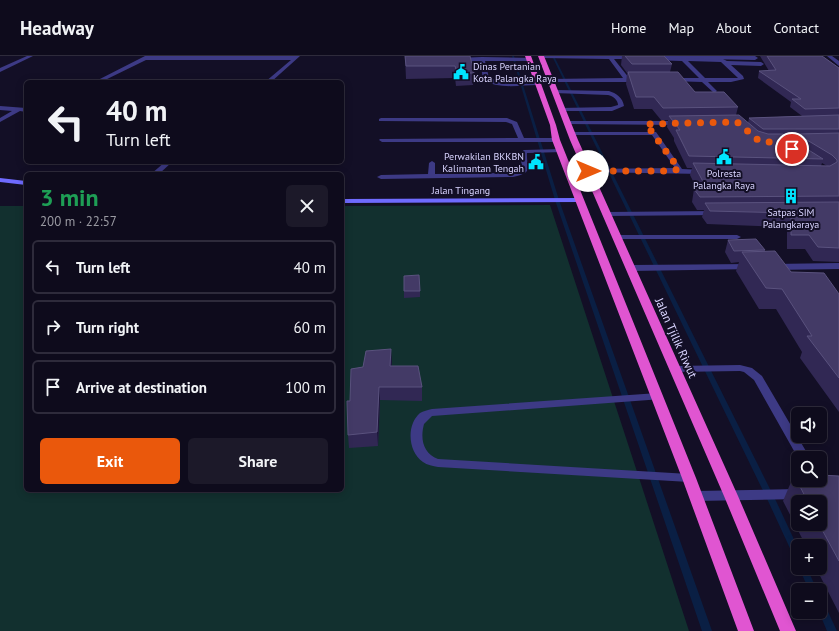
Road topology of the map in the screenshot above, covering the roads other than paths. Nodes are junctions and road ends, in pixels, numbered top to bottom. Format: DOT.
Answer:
graph roads {
  1 [pos="31,56"];
  2 [pos="585,56"];
  3 [pos="829,56"];
  4 [pos="147,57"];
  5 [pos="298,57"];
  6 [pos="528,57"];
  7 [pos="542,57"];
  8 [pos="611,58"];
  9 [pos="640,58"];
  10 [pos="755,58"];
  11 [pos="482,59"];
  12 [pos="683,59"];
  13 [pos="448,60"];
  14 [pos="727,63"];
  15 [pos="761,64"];
  16 [pos="839,64"];
  17 [pos="0,70"];
  18 [pos="101,80"];
  19 [pos="270,80"];
  20 [pos="551,80"];
  21 [pos="627,80"];
  22 [pos="642,80"];
  23 [pos="665,80"];
  24 [pos="704,80"];
  25 [pos="537,83"];
  26 [pos="714,91"];
  27 [pos="556,92"];
  28 [pos="0,108"];
  29 [pos="562,109"];
  30 [pos="23,110"];
  31 [pos="0,120"];
  32 [pos="381,120"];
  33 [pos="686,123"];
  34 [pos="646,124"];
  35 [pos="554,125"];
  36 [pos="570,127"];
  37 [pos="654,133"];
  38 [pos="382,140"];
  39 [pos="522,140"];
  40 [pos="556,140"];
  41 [pos="561,151"];
  42 [pos="432,163"];
  43 [pos="167,164"];
  44 [pos="588,171"];
  45 [pos="672,171"];
  46 [pos="157,172"];
  47 [pos="710,172"];
  48 [pos="380,177"];
  49 [pos="431,177"];
  50 [pos="0,180"];
  51 [pos="24,183"];
  52 [pos="579,200"];
  53 [pos="344,201"];
  54 [pos="722,213"];
  55 [pos="606,214"];
  56 [pos="616,237"];
  57 [pos="737,237"];
  58 [pos="839,266"];
  59 [pos="631,268"];
  60 [pos="675,369"];
  61 [pos="658,397"];
  62 [pos="800,451"];
  63 [pos="689,478"];
  64 [pos="808,494"];
  65 [pos="696,496"];
  66 [pos="731,496"];
  67 [pos="746,631"];
  68 [pos="788,631"];
  1 -- 17 [label="street"];
  2 -- 9 [label="street"];
  3 -- 16 [label="street"];
  4 -- 5 [label="street"];
  4 -- 18 [label="street"];
  5 -- 19 [label="street"];
  6 -- 11 [label="street"];
  6 -- 25 [label="highway"];
  7 -- 8 [label="street"];
  7 -- 20 [label="highway, Jalan Tjilik Riwut"];
  8 -- 9 [label="street"];
  8 -- 21 [label="street"];
  10 -- 12 [label="street"];
  11 -- 13 [label="street"];
  11 -- 25 [label="street"];
  12 -- 14 [label="street"];
  12 -- 24 [label="street"];
  14 -- 15 [label="street"];
  14 -- 24 [label="street"];
  20 -- 21 [label="street"];
  20 -- 27 [label="highway, Jalan Tjilik Riwut"];
  21 -- 22 [label="street"];
  23 -- 24 [label="street"];
  24 -- 26 [label="street"];
  25 -- 35 [label="highway"];
  27 -- 29 [label="highway, Jalan Tjilik Riwut"];
  27 -- 29 [label="street"];
  28 -- 30 [label="street"];
  29 -- 36 [label="highway, Jalan Tjilik Riwut"];
  30 -- 31 [label="street"];
  32 -- 39 [label="street"];
  33 -- 34 [label="street"];
  34 -- 36 [label="street"];
  34 -- 37 [label="street"];
  35 -- 36 [label="highway"];
  35 -- 40 [label="highway"];
  36 -- 37 [label="street"];
  36 -- 44 [label="highway, Jalan Tjilik Riwut"];
  37 -- 45 [label="street"];
  38 -- 39 [label="street"];
  39 -- 40 [label="street"];
  40 -- 41 [label="highway"];
  41 -- 49 [label="street"];
  41 -- 52 [label="highway"];
  42 -- 49 [label="street"];
  43 -- 46 [label="street"];
  44 -- 45 [label="street"];
  44 -- 55 [label="highway, Jalan Tjilik Riwut"];
  45 -- 47 [label="street"];
  48 -- 49 [label="street"];
  50 -- 51 [label="main road"];
  52 -- 53 [label="main road, Jalan Tingang"];
  52 -- 61 [label="highway"];
  54 -- 55 [label="street"];
  55 -- 56 [label="highway, Jalan Tjilik Riwut"];
  56 -- 57 [label="street"];
  56 -- 59 [label="highway, Jalan Tjilik Riwut"];
  58 -- 59 [label="street"];
  59 -- 60 [label="highway, Jalan Tjilik Riwut"];
  60 -- 62 [label="street"];
  60 -- 66 [label="highway, Jalan Tjilik Riwut"];
  61 -- 63 [label="highway"];
  61 -- 63 [label="street"];
  63 -- 65 [label="highway"];
  64 -- 66 [label="street"];
  65 -- 66 [label="street"];
  65 -- 67 [label="highway"];
  66 -- 68 [label="highway, Jalan Tjilik Riwut"];
}
